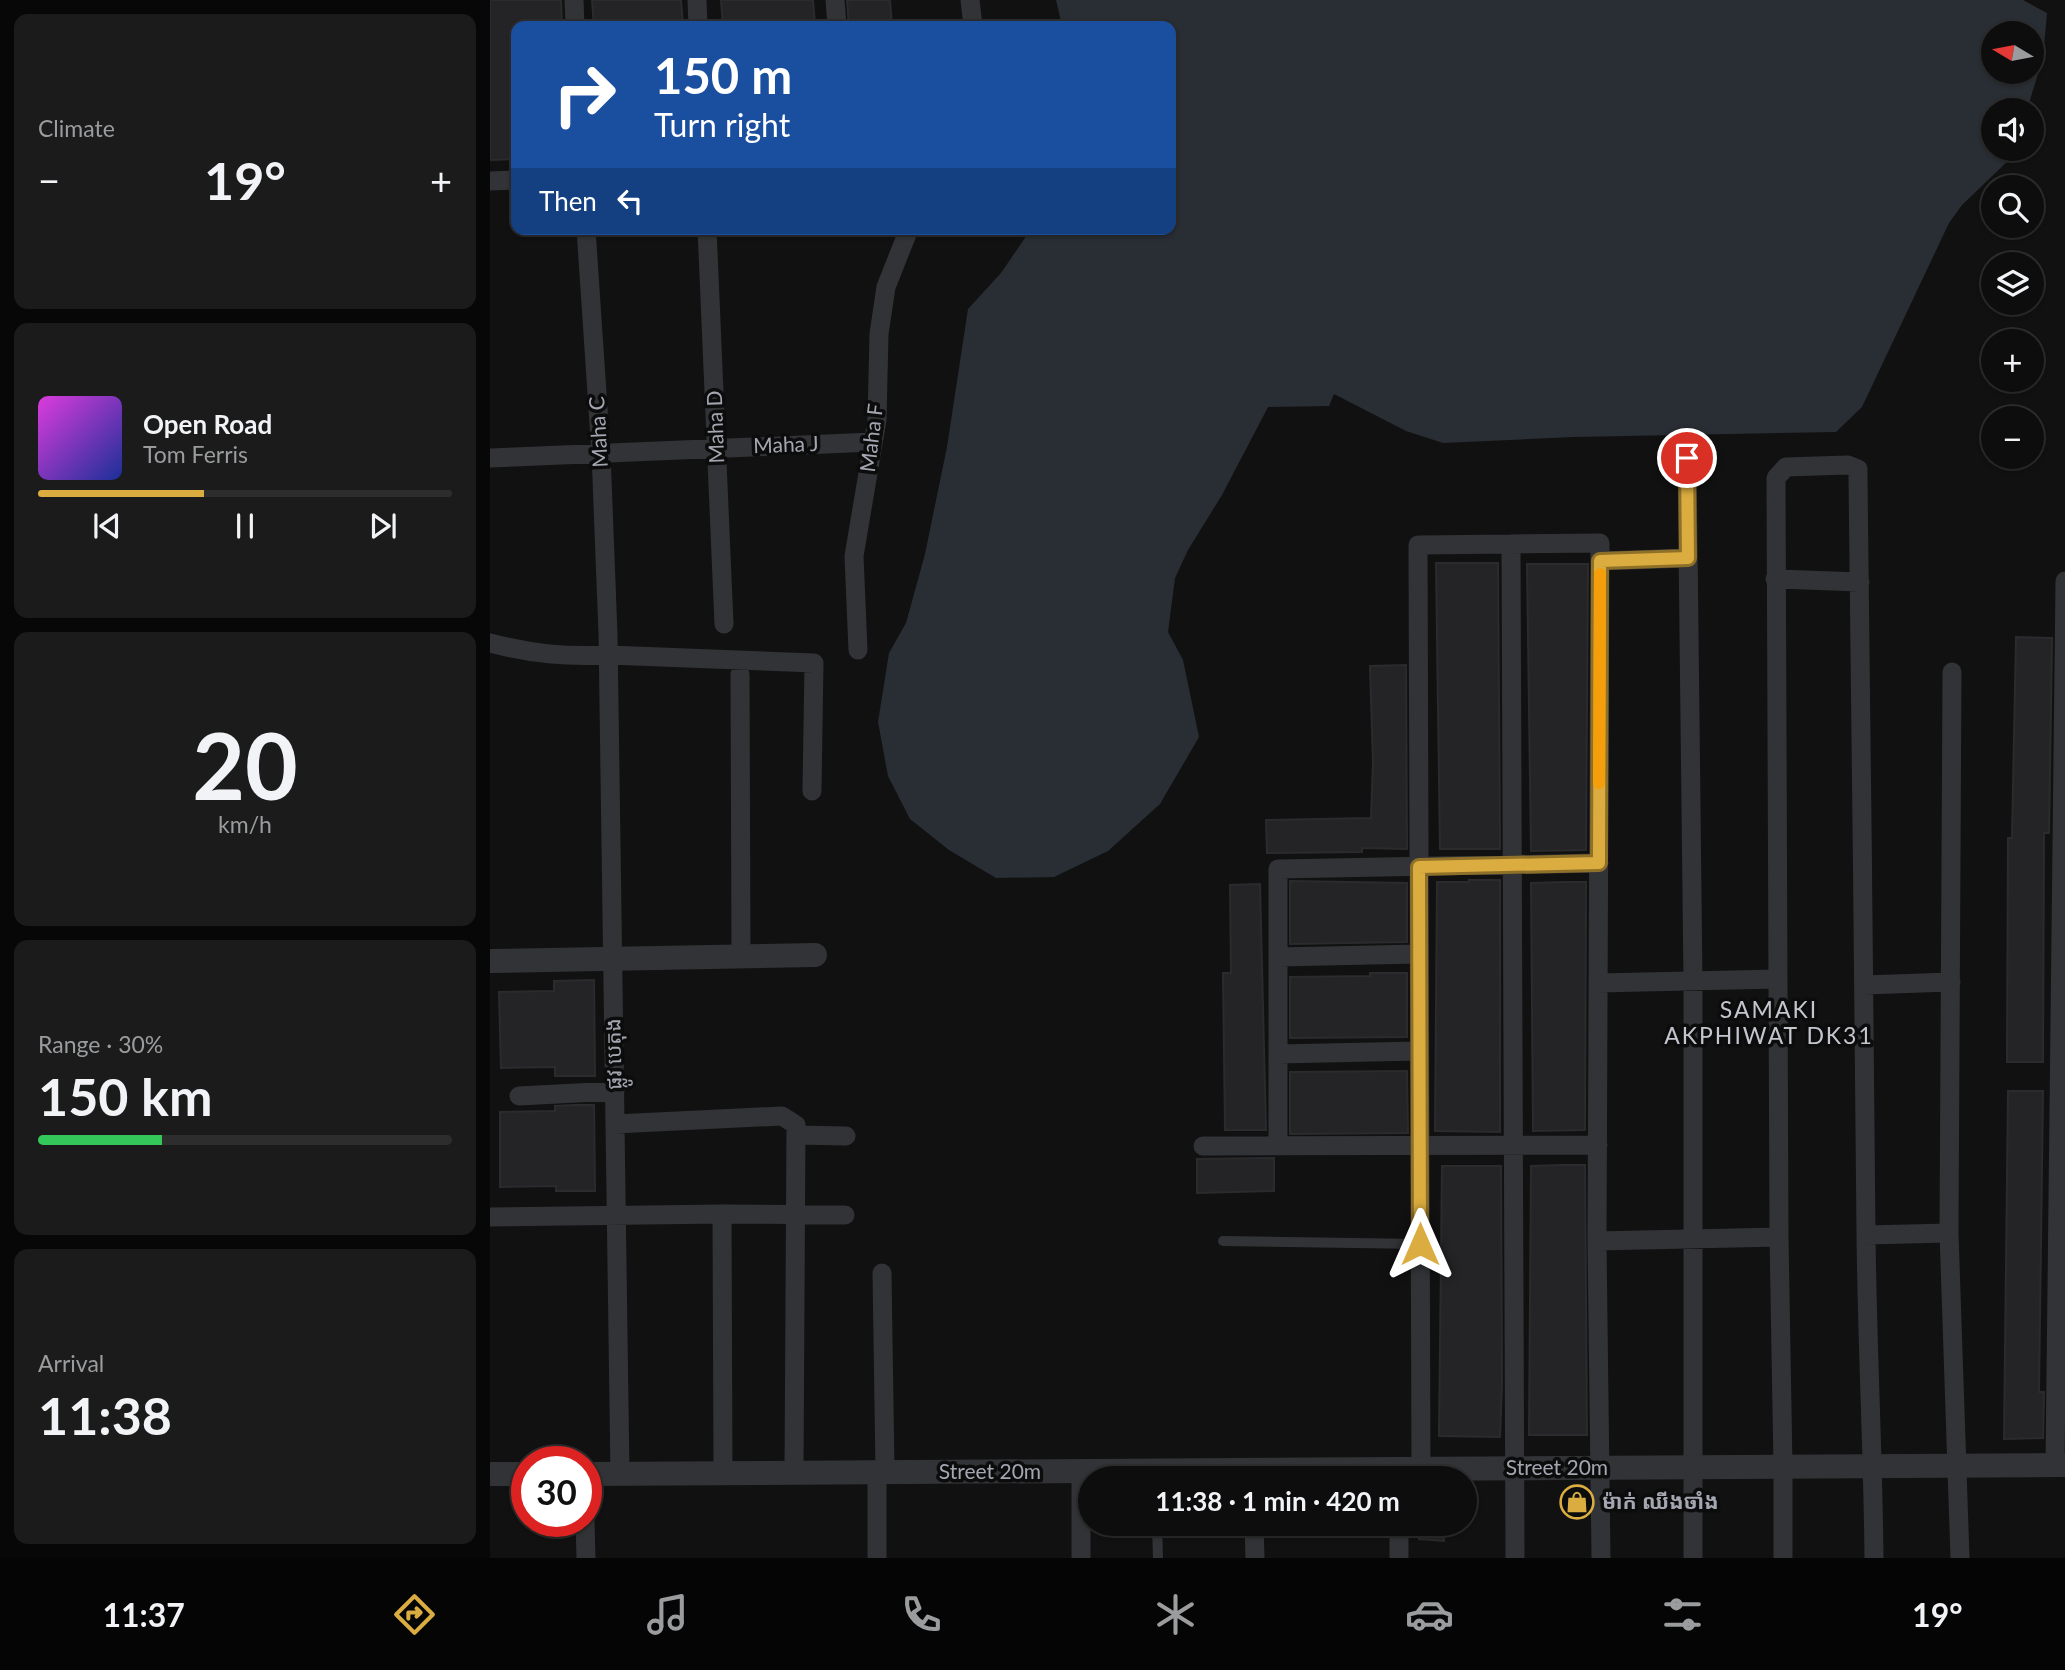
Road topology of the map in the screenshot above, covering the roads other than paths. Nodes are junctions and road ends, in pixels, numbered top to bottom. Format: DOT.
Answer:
graph roads {
  1 [pos="574,0"];
  2 [pos="697,0"];
  3 [pos="835,0"];
  4 [pos="971,0"];
  5 [pos="576,21"];
  6 [pos="698,21"];
  7 [pos="836,21"];
  8 [pos="973,21"];
  9 [pos="511,180"];
  10 [pos="490,181"];
  11 [pos="586,235"];
  12 [pos="707,235"];
  13 [pos="907,235"];
  14 [pos="873,442"];
  15 [pos="716,448"];
  16 [pos="601,453"];
  17 [pos="490,458"];
  18 [pos="1687,458"];
  19 [pos="1511,544"];
  20 [pos="1688,558"];
  21 [pos="1600,561"];
  22 [pos="1775,579"];
  23 [pos="2065,581"];
  24 [pos="1860,582"];
  25 [pos="724,624"];
  26 [pos="608,634"];
  27 [pos="490,643"];
  28 [pos="858,650"];
  29 [pos="609,655"];
  30 [pos="1952,672"];
  31 [pos="740,674"];
  32 [pos="2064,715"];
  33 [pos="812,791"];
  34 [pos="1599,863"];
  35 [pos="1512,865"];
  36 [pos="1419,867"];
  37 [pos="1419,954"];
  38 [pos="815,955"];
  39 [pos="741,956"];
  40 [pos="1278,957"];
  41 [pos="613,959"];
  42 [pos="490,961"];
  43 [pos="1778,979"];
  44 [pos="1693,981"];
  45 [pos="1951,982"];
  46 [pos="1598,983"];
  47 [pos="1864,985"];
  48 [pos="1419,1051"];
  49 [pos="1278,1054"];
  50 [pos="2062,1070"];
  51 [pos="615,1091"];
  52 [pos="519,1096"];
  53 [pos="615,1124"];
  54 [pos="797,1135"];
  55 [pos="846,1136"];
  56 [pos="1278,1145"];
  57 [pos="1513,1145"];
  58 [pos="1598,1145"];
  59 [pos="1203,1146"];
  60 [pos="1420,1146"];
  61 [pos="722,1214"];
  62 [pos="794,1215"];
  63 [pos="845,1215"];
  64 [pos="617,1216"];
  65 [pos="490,1217"];
  66 [pos="1949,1233"];
  67 [pos="1866,1235"];
  68 [pos="1692,1237"];
  69 [pos="1779,1237"];
  70 [pos="1223,1241"];
  71 [pos="1597,1241"];
  72 [pos="1420,1244"];
  73 [pos="882,1273"];
  74 [pos="2060,1465"];
  75 [pos="1405,1466"];
  76 [pos="1873,1466"];
  77 [pos="1957,1466"];
  78 [pos="1693,1467"];
  79 [pos="1783,1467"];
  80 [pos="1515,1468"];
  81 [pos="1600,1468"];
  82 [pos="1477,1469"];
  83 [pos="1078,1471"];
  84 [pos="881,1472"];
  85 [pos="723,1473"];
  86 [pos="793,1473"];
  87 [pos="490,1474"];
  88 [pos="511,1474"];
  89 [pos="602,1474"];
  90 [pos="620,1474"];
  91 [pos="1081,1536"];
  92 [pos="1157,1536"];
  93 [pos="1254,1536"];
  94 [pos="1399,1536"];
  95 [pos="585,1537"];
  96 [pos="586,1558"];
  97 [pos="877,1558"];
  98 [pos="1081,1558"];
  99 [pos="1158,1558"];
  100 [pos="1255,1558"];
  101 [pos="1399,1558"];
  102 [pos="1514,1558"];
  103 [pos="1601,1558"];
  104 [pos="1693,1558"];
  105 [pos="1783,1558"];
  106 [pos="1874,1558"];
  107 [pos="1960,1558"];
  1 -- 5 [label="street"];
  2 -- 6 [label="street"];
  3 -- 7 [label="street"];
  4 -- 8 [label="street"];
  9 -- 10 [label="street"];
  11 -- 16 [label="street, Maha C"];
  12 -- 15 [label="street, Maha D"];
  13 -- 14 [label="street, Maha F"];
  14 -- 15 [label="street, Maha J"];
  14 -- 28 [label="street, Maha F"];
  15 -- 16 [label="street, Maha J"];
  15 -- 25 [label="street, Maha D"];
  16 -- 17 [label="street, Maha J"];
  16 -- 26 [label="street, Maha C"];
  18 -- 20 [label="street"];
  19 -- 21 [label="street"];
  19 -- 35 [label="street"];
  19 -- 36 [label="street"];
  20 -- 21 [label="street"];
  20 -- 44 [label="street"];
  21 -- 34 [label="street"];
  22 -- 24 [label="street"];
  22 -- 24 [label="street"];
  22 -- 43 [label="street"];
  23 -- 32 [label="street"];
  24 -- 47 [label="street"];
  26 -- 29 [label="street, ផ្លូវ បេតុង"];
  27 -- 29 [label="street"];
  29 -- 33 [label="street"];
  29 -- 41 [label="street, ផ្លូវ បេតុង"];
  30 -- 45 [label="street"];
  31 -- 39 [label="street"];
  32 -- 50 [label="street"];
  34 -- 35 [label="street"];
  34 -- 46 [label="street"];
  35 -- 36 [label="street"];
  35 -- 57 [label="street"];
  36 -- 37 [label="street"];
  36 -- 40 [label="street"];
  37 -- 40 [label="street"];
  37 -- 48 [label="street"];
  38 -- 39 [label="street"];
  39 -- 41 [label="street"];
  40 -- 49 [label="street"];
  41 -- 42 [label="street"];
  41 -- 51 [label="street, ផ្លូវ បេតុង"];
  43 -- 44 [label="street"];
  43 -- 69 [label="street"];
  44 -- 46 [label="street"];
  44 -- 68 [label="street"];
  45 -- 47 [label="street"];
  45 -- 66 [label="street"];
  46 -- 58 [label="street"];
  47 -- 67 [label="street"];
  48 -- 49 [label="street"];
  48 -- 60 [label="street"];
  49 -- 56 [label="street"];
  50 -- 74 [label="street"];
  51 -- 52 [label="street"];
  51 -- 53 [label="street, ផ្លូវ បេតុង"];
  53 -- 54 [label="street"];
  53 -- 64 [label="street, ផ្លូវ បេតុង"];
  54 -- 55 [label="street"];
  54 -- 62 [label="street"];
  56 -- 59 [label="street"];
  56 -- 60 [label="street"];
  57 -- 58 [label="street"];
  57 -- 60 [label="street"];
  57 -- 80 [label="street"];
  58 -- 71 [label="street"];
  60 -- 72 [label="street"];
  61 -- 62 [label="street"];
  61 -- 64 [label="street"];
  61 -- 85 [label="street"];
  62 -- 63 [label="street"];
  62 -- 86 [label="street"];
  64 -- 65 [label="street"];
  64 -- 90 [label="street, ផ្លូវ បេតុង"];
  66 -- 67 [label="street"];
  66 -- 77 [label="street"];
  67 -- 76 [label="street"];
  68 -- 69 [label="street"];
  68 -- 71 [label="street"];
  68 -- 78 [label="street"];
  69 -- 79 [label="street"];
  70 -- 72 [label="lane"];
  71 -- 81 [label="street"];
  72 -- 75 [label="street"];
  73 -- 84 [label="street"];
  74 -- 77 [label="street, Street 20m"];
  76 -- 77 [label="street, Street 20m"];
  76 -- 79 [label="street, Street 20m"];
  76 -- 106 [label="street"];
  77 -- 107 [label="street"];
  78 -- 79 [label="street, Street 20m"];
  78 -- 81 [label="street, Street 20m"];
  78 -- 104 [label="street"];
  79 -- 105 [label="street"];
  80 -- 81 [label="street, Street 20m"];
  80 -- 82 [label="street, Street 20m"];
  80 -- 102 [label="street"];
  81 -- 103 [label="street"];
  83 -- 84 [label="street, Street 20m"];
  84 -- 86 [label="street, Street 20m"];
  84 -- 97 [label="street"];
  85 -- 86 [label="street, Street 20m"];
  85 -- 90 [label="street, Street 20m"];
  87 -- 88 [label="street"];
  89 -- 90 [label="street, Street 20m"];
  91 -- 98 [label="street"];
  92 -- 99 [label="lane"];
  93 -- 100 [label="street"];
  94 -- 101 [label="street"];
  95 -- 96 [label="street"];
}
